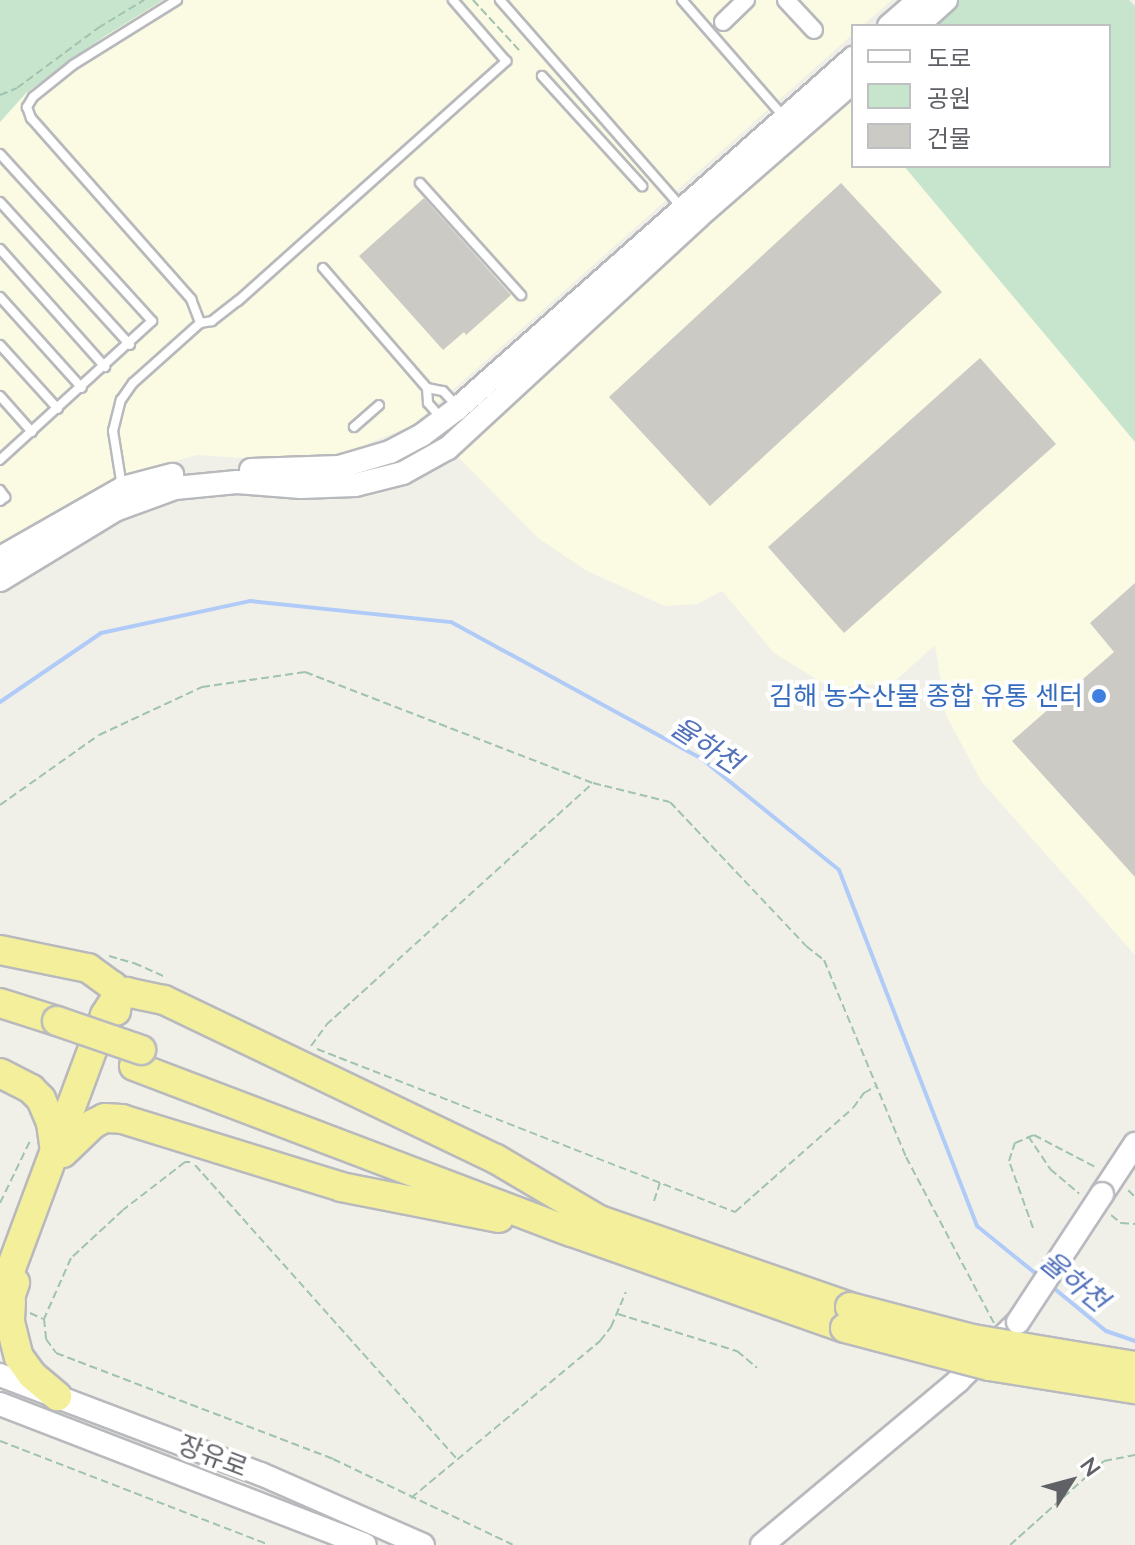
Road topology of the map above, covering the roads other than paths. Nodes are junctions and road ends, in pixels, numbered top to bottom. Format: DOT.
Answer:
graph roads {
  1 [pos="177,0"];
  2 [pos="453,0"];
  3 [pos="500,0"];
  4 [pos="682,0"];
  5 [pos="746,0"];
  6 [pos="786,0"];
  7 [pos="919,0"];
  8 [pos="946,0"];
  9 [pos="723,22"];
  10 [pos="891,24"];
  11 [pos="919,24"];
  12 [pos="814,30"];
  13 [pos="851,60"];
  14 [pos="542,76"];
  15 [pos="851,84"];
  16 [pos="784,118"];
  17 [pos="0,154"];
  18 [pos="420,183"];
  19 [pos="642,186"];
  20 [pos="0,202"];
  21 [pos="682,208"];
  22 [pos="0,249"];
  23 [pos="323,268"];
  24 [pos="521,295"];
  25 [pos="0,297"];
  26 [pos="200,323"];
  27 [pos="0,345"];
  28 [pos="130,345"];
  29 [pos="105,367"];
  30 [pos="82,388"];
  31 [pos="427,388"];
  32 [pos="0,396"];
  33 [pos="379,405"];
  34 [pos="58,409"];
  35 [pos="450,414"];
  36 [pos="354,427"];
  37 [pos="32,432"];
  38 [pos="0,446"];
  39 [pos="4,457"];
  40 [pos="123,488"];
  41 [pos="0,490"];
  42 [pos="0,501"];
  43 [pos="0,558"];
  44 [pos="0,580"];
  45 [pos="0,950"];
  46 [pos="118,995"];
  47 [pos="0,1003"];
  48 [pos="0,1023"];
  49 [pos="54,1030"];
  50 [pos="137,1058"];
  51 [pos="0,1073"];
  52 [pos="1135,1144"];
  53 [pos="50,1147"];
  54 [pos="599,1220"];
  55 [pos="572,1232"];
  56 [pos="8,1298"];
  57 [pos="847,1318"];
  58 [pos="0,1326"];
  59 [pos="1135,1366"];
  60 [pos="0,1375"];
  61 [pos="1135,1389"];
  62 [pos="57,1396"];
  63 [pos="0,1404"];
  64 [pos="365,1545"];
  65 [pos="423,1545"];
  66 [pos="762,1545"];
  1 -- 26 [label="lane"];
  2 -- 26 [label="lane"];
  3 -- 21 [label="lane"];
  4 -- 16 [label="lane"];
  5 -- 9 [label="street"];
  6 -- 12 [label="street"];
  7 -- 10 [label="main road"];
  8 -- 11 [label="main road"];
  13 -- 16 [label="main road"];
  14 -- 19 [label="lane"];
  15 -- 44 [label="main road"];
  16 -- 21 [label="main road"];
  17 -- 28 [label="lane"];
  18 -- 24 [label="lane"];
  20 -- 28 [label="lane"];
  21 -- 35 [label="main road"];
  22 -- 29 [label="lane"];
  23 -- 31 [label="lane"];
  25 -- 30 [label="lane"];
  26 -- 40 [label="lane"];
  27 -- 34 [label="lane"];
  28 -- 29 [label="lane"];
  29 -- 30 [label="lane"];
  30 -- 34 [label="lane"];
  31 -- 35 [label="lane"];
  31 -- 35 [label="lane"];
  32 -- 37 [label="lane"];
  33 -- 36 [label="lane"];
  34 -- 37 [label="lane"];
  35 -- 40 [label="main road"];
  37 -- 39 [label="lane"];
  38 -- 39 [label="lane"];
  40 -- 43 [label="main road"];
  41 -- 42 [label="lane"];
  45 -- 46 [label="highway"];
  46 -- 53 [label="highway"];
  46 -- 54 [label="highway"];
  47 -- 49 [label="highway"];
  48 -- 49 [label="highway"];
  49 -- 50 [label="highway"];
  50 -- 54 [label="highway"];
  50 -- 55 [label="highway"];
  51 -- 53 [label="highway"];
  52 -- 66 [label="main road, bridge"];
  53 -- 55 [label="highway"];
  53 -- 56 [label="highway"];
  54 -- 57 [label="highway"];
  55 -- 57 [label="highway"];
  56 -- 58 [label="highway"];
  56 -- 62 [label="highway"];
  57 -- 59 [label="highway, bridge"];
  57 -- 61 [label="highway, bridge"];
  60 -- 62 [label="main road, 장유로"];
  62 -- 65 [label="main road, 장유로"];
  63 -- 64 [label="main road, 장유로"];
}
